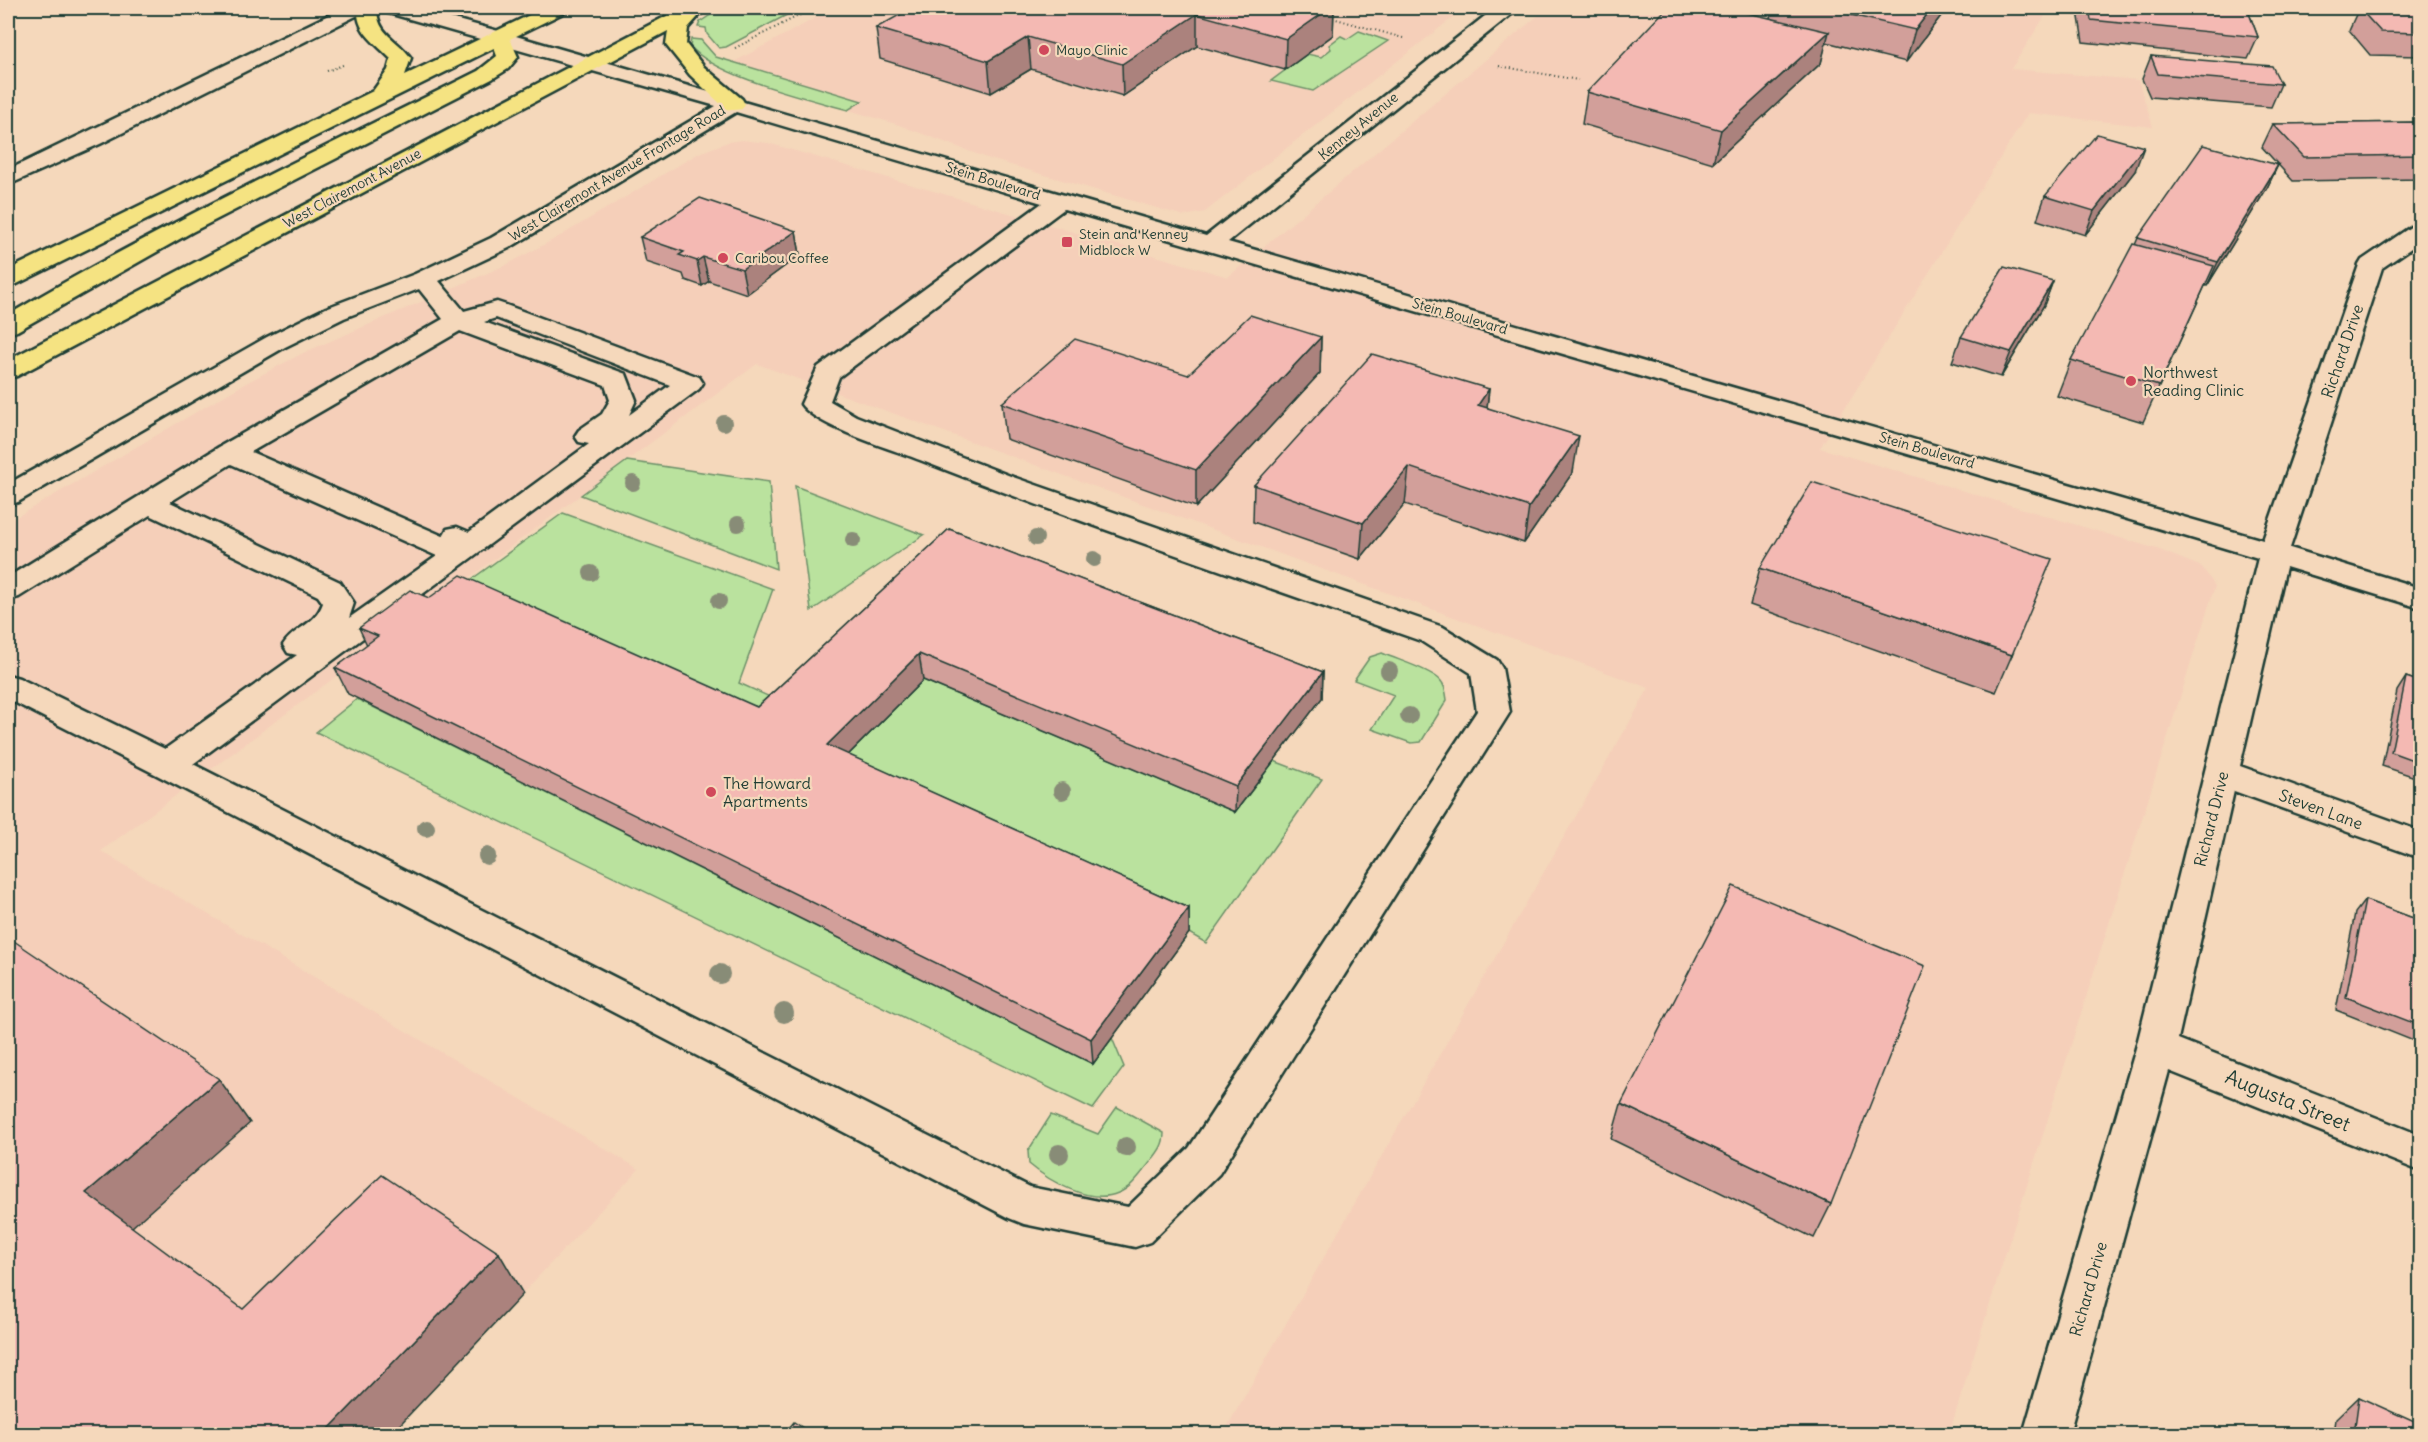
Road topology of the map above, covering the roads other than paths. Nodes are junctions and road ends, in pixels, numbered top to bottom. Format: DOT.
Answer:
graph roads {
  1 [pos="357,8"];
  2 [pos="368,8"];
  3 [pos="392,8"];
  4 [pos="558,8"];
  5 [pos="1507,8"];
  6 [pos="693,9"];
  7 [pos="499,36"];
  8 [pos="591,62"];
  9 [pos="381,95"];
  10 [pos="734,104"];
  11 [pos="8,178"];
  12 [pos="1060,201"];
  13 [pos="2421,231"];
  14 [pos="1209,245"];
  15 [pos="8,279"];
  16 [pos="424,279"];
  17 [pos="458,321"];
  18 [pos="8,326"];
  19 [pos="8,370"];
  20 [pos="229,453"];
  21 [pos="8,496"];
  22 [pos="148,503"];
  23 [pos="2274,552"];
  24 [pos="459,554"];
  25 [pos="8,590"];
  26 [pos="2421,598"];
  27 [pos="8,686"];
  28 [pos="201,741"];
  29 [pos="166,765"];
  30 [pos="2222,774"];
  31 [pos="2421,845"];
  32 [pos="2156,1048"];
  33 [pos="2421,1153"];
  34 [pos="2046,1434"];
  1 -- 11 [label="street"];
  2 -- 9 [label="main road"];
  3 -- 7 [label="street, Stein Boulevard"];
  4 -- 7 [label="main road"];
  5 -- 14 [label="street, Kenney Avenue"];
  6 -- 8 [label="main road, West Clairemont Avenue"];
  6 -- 10 [label="main road"];
  7 -- 8 [label="street, Stein Boulevard"];
  7 -- 9 [label="main road"];
  7 -- 18 [label="main road"];
  8 -- 10 [label="street, Stein Boulevard"];
  8 -- 19 [label="main road, West Clairemont Avenue"];
  9 -- 15 [label="main road"];
  10 -- 12 [label="street, Stein Boulevard"];
  10 -- 16 [label="street, West Clairemont Avenue Frontage Road"];
  12 -- 14 [label="street, Stein Boulevard"];
  12 -- 29 [label="street"];
  13 -- 23 [label="street, Richard Drive"];
  14 -- 23 [label="street, Stein Boulevard"];
  16 -- 17 [label="street"];
  16 -- 21 [label="street, West Clairemont Avenue Frontage Road"];
  17 -- 20 [label="street"];
  17 -- 24 [label="street"];
  17 -- 24 [label="street"];
  20 -- 22 [label="street"];
  20 -- 24 [label="street"];
  22 -- 25 [label="street"];
  22 -- 28 [label="street"];
  23 -- 26 [label="street, Stein Boulevard"];
  23 -- 30 [label="street, Richard Drive"];
  24 -- 28 [label="street"];
  27 -- 29 [label="street"];
  28 -- 29 [label="street"];
  30 -- 31 [label="street, Steven Lane"];
  30 -- 32 [label="street, Richard Drive"];
  32 -- 33 [label="street, Augusta Street"];
  32 -- 34 [label="street, Richard Drive"];
}
